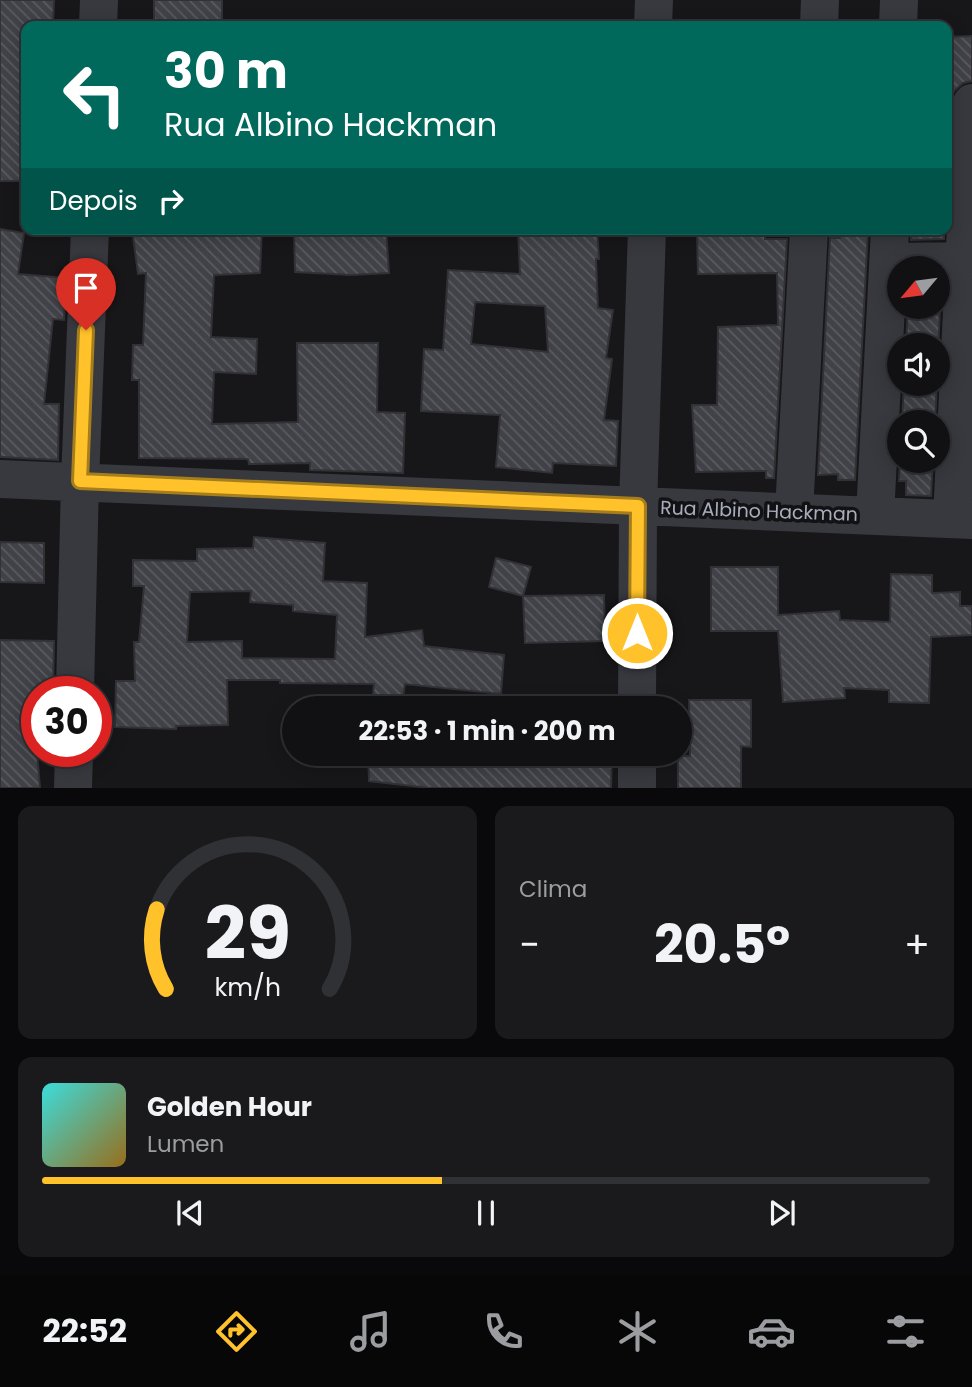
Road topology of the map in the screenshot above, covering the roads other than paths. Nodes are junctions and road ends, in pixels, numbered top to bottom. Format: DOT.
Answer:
graph roads {
  1 [pos="99,0"];
  2 [pos="654,0"];
  3 [pos="820,0"];
  4 [pos="899,0"];
  5 [pos="98,21"];
  6 [pos="653,21"];
  7 [pos="819,21"];
  8 [pos="898,21"];
  9 [pos="972,103"];
  10 [pos="90,235"];
  11 [pos="647,235"];
  12 [pos="809,235"];
  13 [pos="889,246"];
  14 [pos="966,261"];
  15 [pos="0,479"];
  16 [pos="80,481"];
  17 [pos="638,506"];
  18 [pos="794,512"];
  19 [pos="875,516"];
  20 [pos="962,519"];
  21 [pos="75,676"];
  22 [pos="637,696"];
  23 [pos="637,766"];
  24 [pos="74,767"];
  25 [pos="73,788"];
  26 [pos="637,788"];
  1 -- 5 [label="street"];
  2 -- 6 [label="street"];
  3 -- 7 [label="street"];
  4 -- 8 [label="street"];
  9 -- 14 [label="street"];
  10 -- 16 [label="street"];
  11 -- 17 [label="street"];
  12 -- 18 [label="street"];
  13 -- 14 [label="street"];
  13 -- 19 [label="street"];
  14 -- 20 [label="street"];
  15 -- 16 [label="street, Rua Albino Hackman"];
  16 -- 17 [label="street, Rua Albino Hackman"];
  16 -- 21 [label="street"];
  17 -- 18 [label="street, Rua Albino Hackman"];
  17 -- 22 [label="street"];
  18 -- 19 [label="street, Rua Albino Hackman"];
  19 -- 20 [label="street, Rua Albino Hackman"];
  23 -- 26 [label="street"];
  24 -- 25 [label="street"];
}
